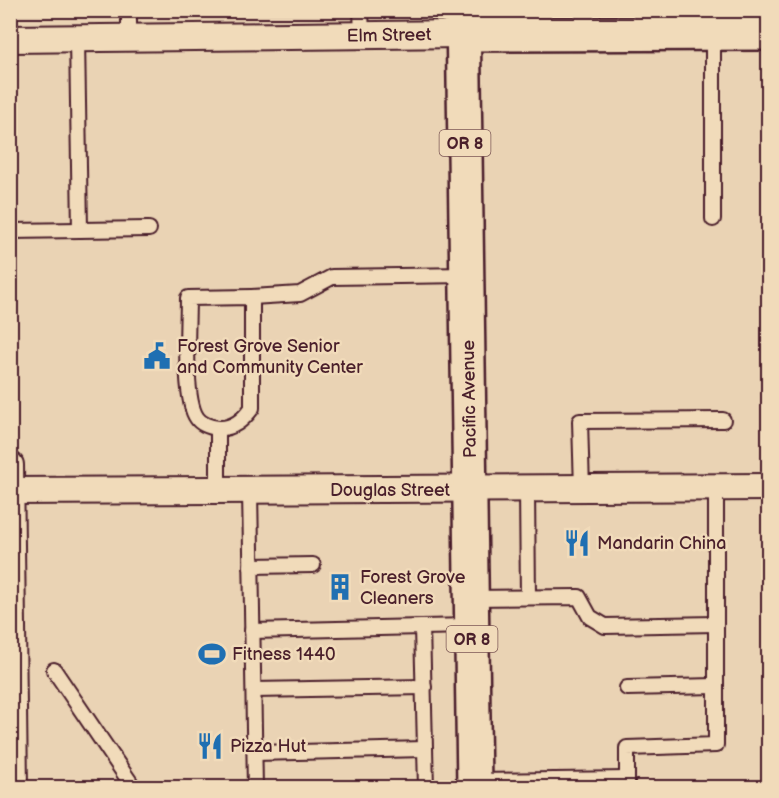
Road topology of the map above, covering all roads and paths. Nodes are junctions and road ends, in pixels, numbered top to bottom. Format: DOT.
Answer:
graph roads {
  1 [pos="129,10"];
  2 [pos="464,22"];
  3 [pos="362,23"];
  4 [pos="713,33"];
  5 [pos="768,33"];
  6 [pos="77,38"];
  7 [pos="129,38"];
  8 [pos="10,39"];
  9 [pos="713,219"];
  10 [pos="149,229"];
  11 [pos="80,230"];
  12 [pos="10,231"];
  13 [pos="467,275"];
  14 [pos="252,297"];
  15 [pos="723,420"];
  16 [pos="218,428"];
  17 [pos="10,465"];
  18 [pos="768,487"];
  19 [pos="716,488"];
  20 [pos="582,489"];
  21 [pos="470,490"];
  22 [pos="527,490"];
  23 [pos="11,491"];
  24 [pos="218,491"];
  25 [pos="250,491"];
  26 [pos="313,564"];
  27 [pos="251,566"];
  28 [pos="528,597"];
  29 [pos="471,612"];
  30 [pos="716,624"];
  31 [pos="422,627"];
  32 [pos="252,631"];
  33 [pos="54,670"];
  34 [pos="716,686"];
  35 [pos="424,687"];
  36 [pos="627,688"];
  37 [pos="254,690"];
  38 [pos="425,749"];
  39 [pos="255,753"];
  40 [pos="627,783"];
  41 [pos="474,784"];
  42 [pos="14,788"];
  43 [pos="134,788"];
  44 [pos="255,788"];
  45 [pos="426,788"];
  1 -- 7 [label="lane"];
  2 -- 3 [label="street, Elm Street"];
  2 -- 4 [label="main road, Elm Street"];
  2 -- 13 [label="main road, Pacific Avenue / OR 8"];
  3 -- 7 [label="street, Elm Street"];
  4 -- 5 [label="main road, Elm Street"];
  4 -- 9 [label="lane"];
  6 -- 7 [label="street, Elm Street"];
  6 -- 8 [label="street, Elm Street"];
  6 -- 11 [label="lane"];
  10 -- 11 [label="lane"];
  11 -- 12 [label="lane"];
  13 -- 14 [label="lane"];
  13 -- 21 [label="main road, Pacific Avenue / OR 8"];
  14 -- 16 [label="lane"];
  14 -- 16 [label="lane"];
  15 -- 20 [label="lane"];
  16 -- 24 [label="lane"];
  17 -- 23 [label="street"];
  18 -- 19 [label="street, Douglas Street"];
  19 -- 20 [label="street, Douglas Street"];
  19 -- 30 [label="lane"];
  20 -- 22 [label="street, Douglas Street"];
  21 -- 22 [label="street, Douglas Street"];
  21 -- 25 [label="street, Douglas Street"];
  21 -- 29 [label="main road, Pacific Avenue / OR 8"];
  22 -- 28 [label="lane"];
  23 -- 24 [label="street, Douglas Street"];
  23 -- 42 [label="street"];
  24 -- 25 [label="street, Douglas Street"];
  25 -- 27 [label="lane"];
  26 -- 27 [label="lane"];
  27 -- 32 [label="lane"];
  28 -- 29 [label="lane"];
  28 -- 30 [label="lane"];
  29 -- 31 [label="lane"];
  29 -- 41 [label="main road, Pacific Avenue / OR 8"];
  30 -- 34 [label="lane"];
  31 -- 32 [label="lane"];
  31 -- 35 [label="lane"];
  32 -- 37 [label="lane"];
  33 -- 43 [label="lane"];
  34 -- 36 [label="lane"];
  34 -- 40 [label="lane"];
  35 -- 37 [label="lane"];
  35 -- 38 [label="lane"];
  37 -- 39 [label="lane"];
  38 -- 39 [label="lane"];
  38 -- 45 [label="lane"];
  39 -- 44 [label="lane"];
  40 -- 41 [label="lane"];
}
